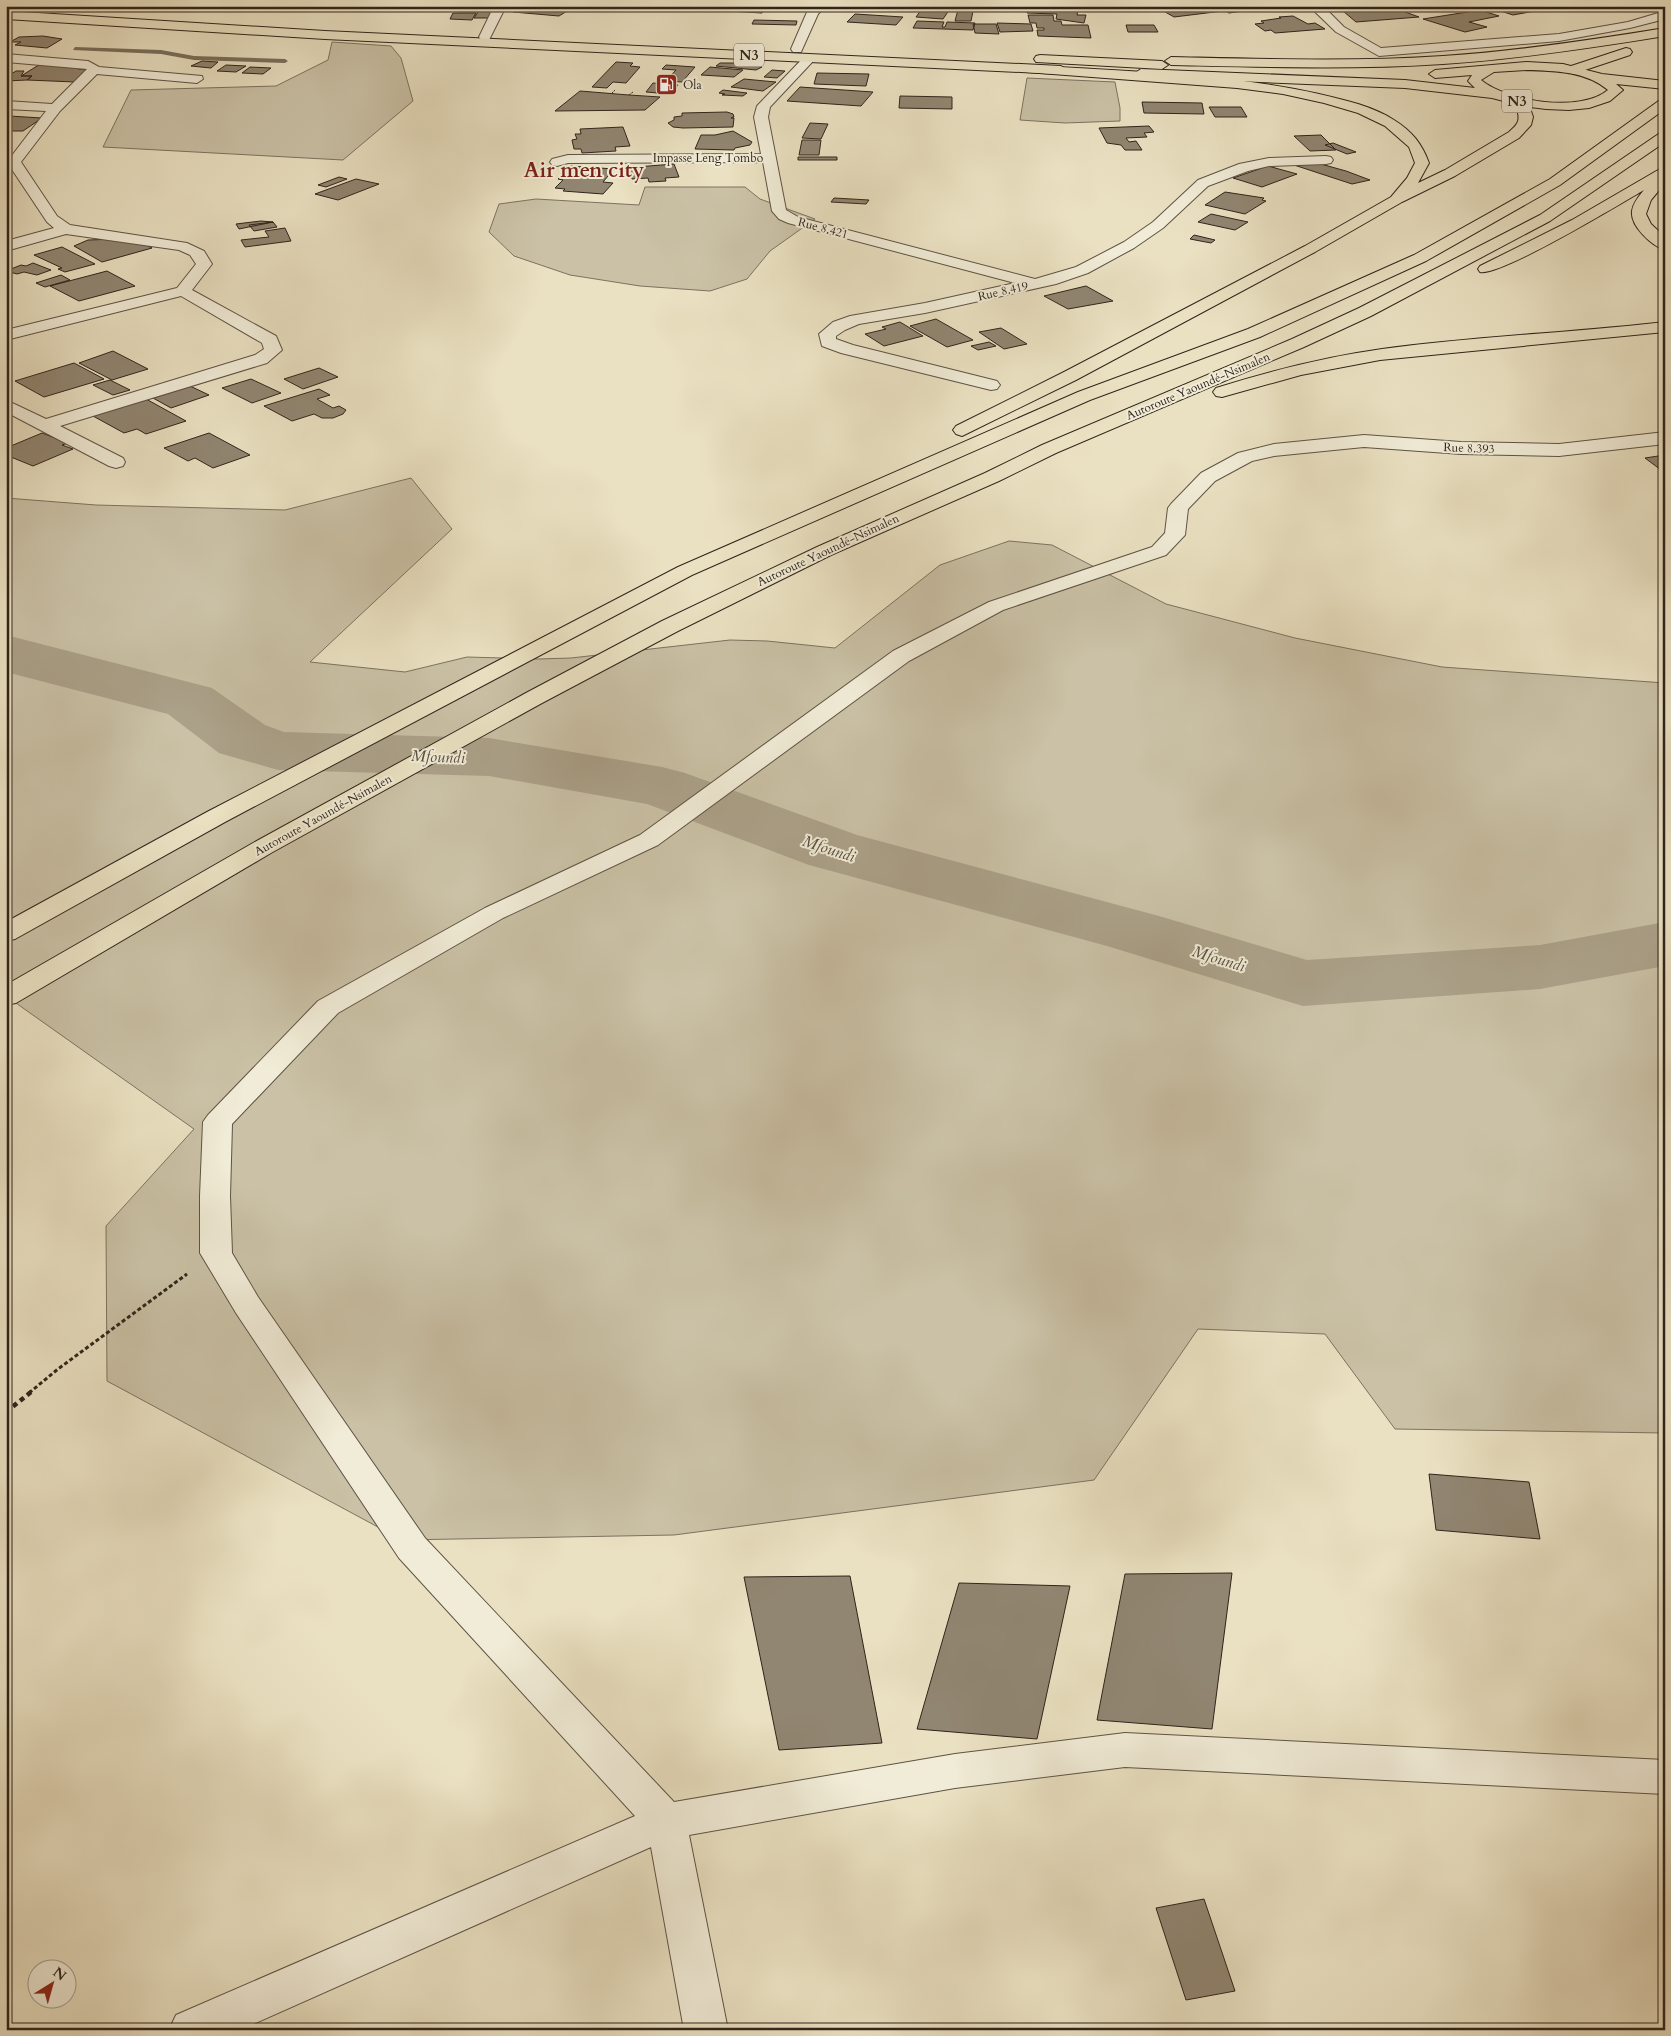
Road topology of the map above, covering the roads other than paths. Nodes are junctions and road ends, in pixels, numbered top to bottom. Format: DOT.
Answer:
graph roads {
  1 [pos="500,6"];
  2 [pos="820,6"];
  3 [pos="1315,6"];
  4 [pos="6,8"];
  5 [pos="6,15"];
  6 [pos="1665,15"];
  7 [pos="1665,32"];
  8 [pos="485,37"];
  9 [pos="1665,37"];
  10 [pos="796,49"];
  11 [pos="6,58"];
  12 [pos="810,58"];
  13 [pos="1027,64"];
  14 [pos="94,70"];
  15 [pos="1488,70"];
  16 [pos="1574,70"];
  17 [pos="1600,78"];
  18 [pos="197,79"];
  19 [pos="1665,85"];
  20 [pos="1491,94"];
  21 [pos="1665,95"];
  22 [pos="1606,99"];
  23 [pos="1508,100"];
  24 [pos="6,105"];
  25 [pos="1659,107"];
  26 [pos="55,108"];
  27 [pos="1665,136"];
  28 [pos="770,158"];
  29 [pos="1326,160"];
  30 [pos="10,162"];
  31 [pos="557,162"];
  32 [pos="1665,170"];
  33 [pos="1665,174"];
  34 [pos="1396,200"];
  35 [pos="66,229"];
  36 [pos="6,233"];
  37 [pos="42,236"];
  38 [pos="1665,244"];
  39 [pos="6,246"];
  40 [pos="1468,277"];
  41 [pos="1036,284"];
  42 [pos="1442,289"];
  43 [pos="183,291"];
  44 [pos="1365,312"];
  45 [pos="1665,327"];
  46 [pos="6,335"];
  47 [pos="992,385"];
  48 [pos="6,405"];
  49 [pos="44,424"];
  50 [pos="1665,438"];
  51 [pos="116,462"];
  52 [pos="992,477"];
  53 [pos="684,571"];
  54 [pos="6,933"];
  55 [pos="6,997"];
  56 [pos="1665,1776"];
  57 [pos="666,1821"];
  58 [pos="192,2030"];
  59 [pos="706,2030"];
  1 -- 8 [label="street"];
  2 -- 10 [label="street"];
  3 -- 6 [label="street"];
  4 -- 8 [label="highway, N3"];
  5 -- 12 [label="highway, N3"];
  7 -- 13 [label="highway"];
  8 -- 10 [label="highway, N3"];
  9 -- 16 [label="highway"];
  10 -- 13 [label="highway, N3"];
  11 -- 14 [label="street"];
  12 -- 13 [label="highway, N3"];
  12 -- 28 [label="street, Rue 8.421"];
  13 -- 15 [label="highway, N3"];
  13 -- 20 [label="highway, N3"];
  13 -- 34 [label="highway"];
  14 -- 18 [label="street"];
  14 -- 26 [label="street"];
  15 -- 16 [label="highway, N3"];
  15 -- 20 [label="highway, N3"];
  16 -- 17 [label="highway, N3"];
  17 -- 19 [label="highway, N3"];
  17 -- 22 [label="highway"];
  20 -- 23 [label="highway, N3"];
  21 -- 22 [label="highway, N3"];
  22 -- 23 [label="highway, N3"];
  23 -- 34 [label="highway"];
  24 -- 26 [label="street"];
  25 -- 53 [label="highway, Autoroute Yaoundé-Nsimalen"];
  26 -- 30 [label="street"];
  27 -- 44 [label="highway, Autoroute Yaoundé-Nsimalen"];
  28 -- 31 [label="street, Impasse Leng Tombo"];
  28 -- 41 [label="street, Rue 8.421"];
  29 -- 41 [label="street, Rue 8.419"];
  30 -- 35 [label="street"];
  32 -- 40 [label="highway"];
  33 -- 38 [label="highway"];
  34 -- 53 [label="highway"];
  35 -- 37 [label="street"];
  35 -- 43 [label="street"];
  36 -- 37 [label="street"];
  37 -- 39 [label="street"];
  41 -- 47 [label="street, Rue 8.419"];
  42 -- 44 [label="highway"];
  43 -- 46 [label="street"];
  43 -- 49 [label="street"];
  44 -- 52 [label="highway, Autoroute Yaoundé-Nsimalen"];
  45 -- 52 [label="highway"];
  48 -- 49 [label="street"];
  49 -- 51 [label="street"];
  50 -- 57 [label="street, Rue 8.393"];
  52 -- 55 [label="highway, Autoroute Yaoundé-Nsimalen"];
  53 -- 54 [label="highway, Autoroute Yaoundé-Nsimalen"];
  56 -- 57 [label="street"];
  57 -- 58 [label="street"];
  57 -- 59 [label="street"];
}
